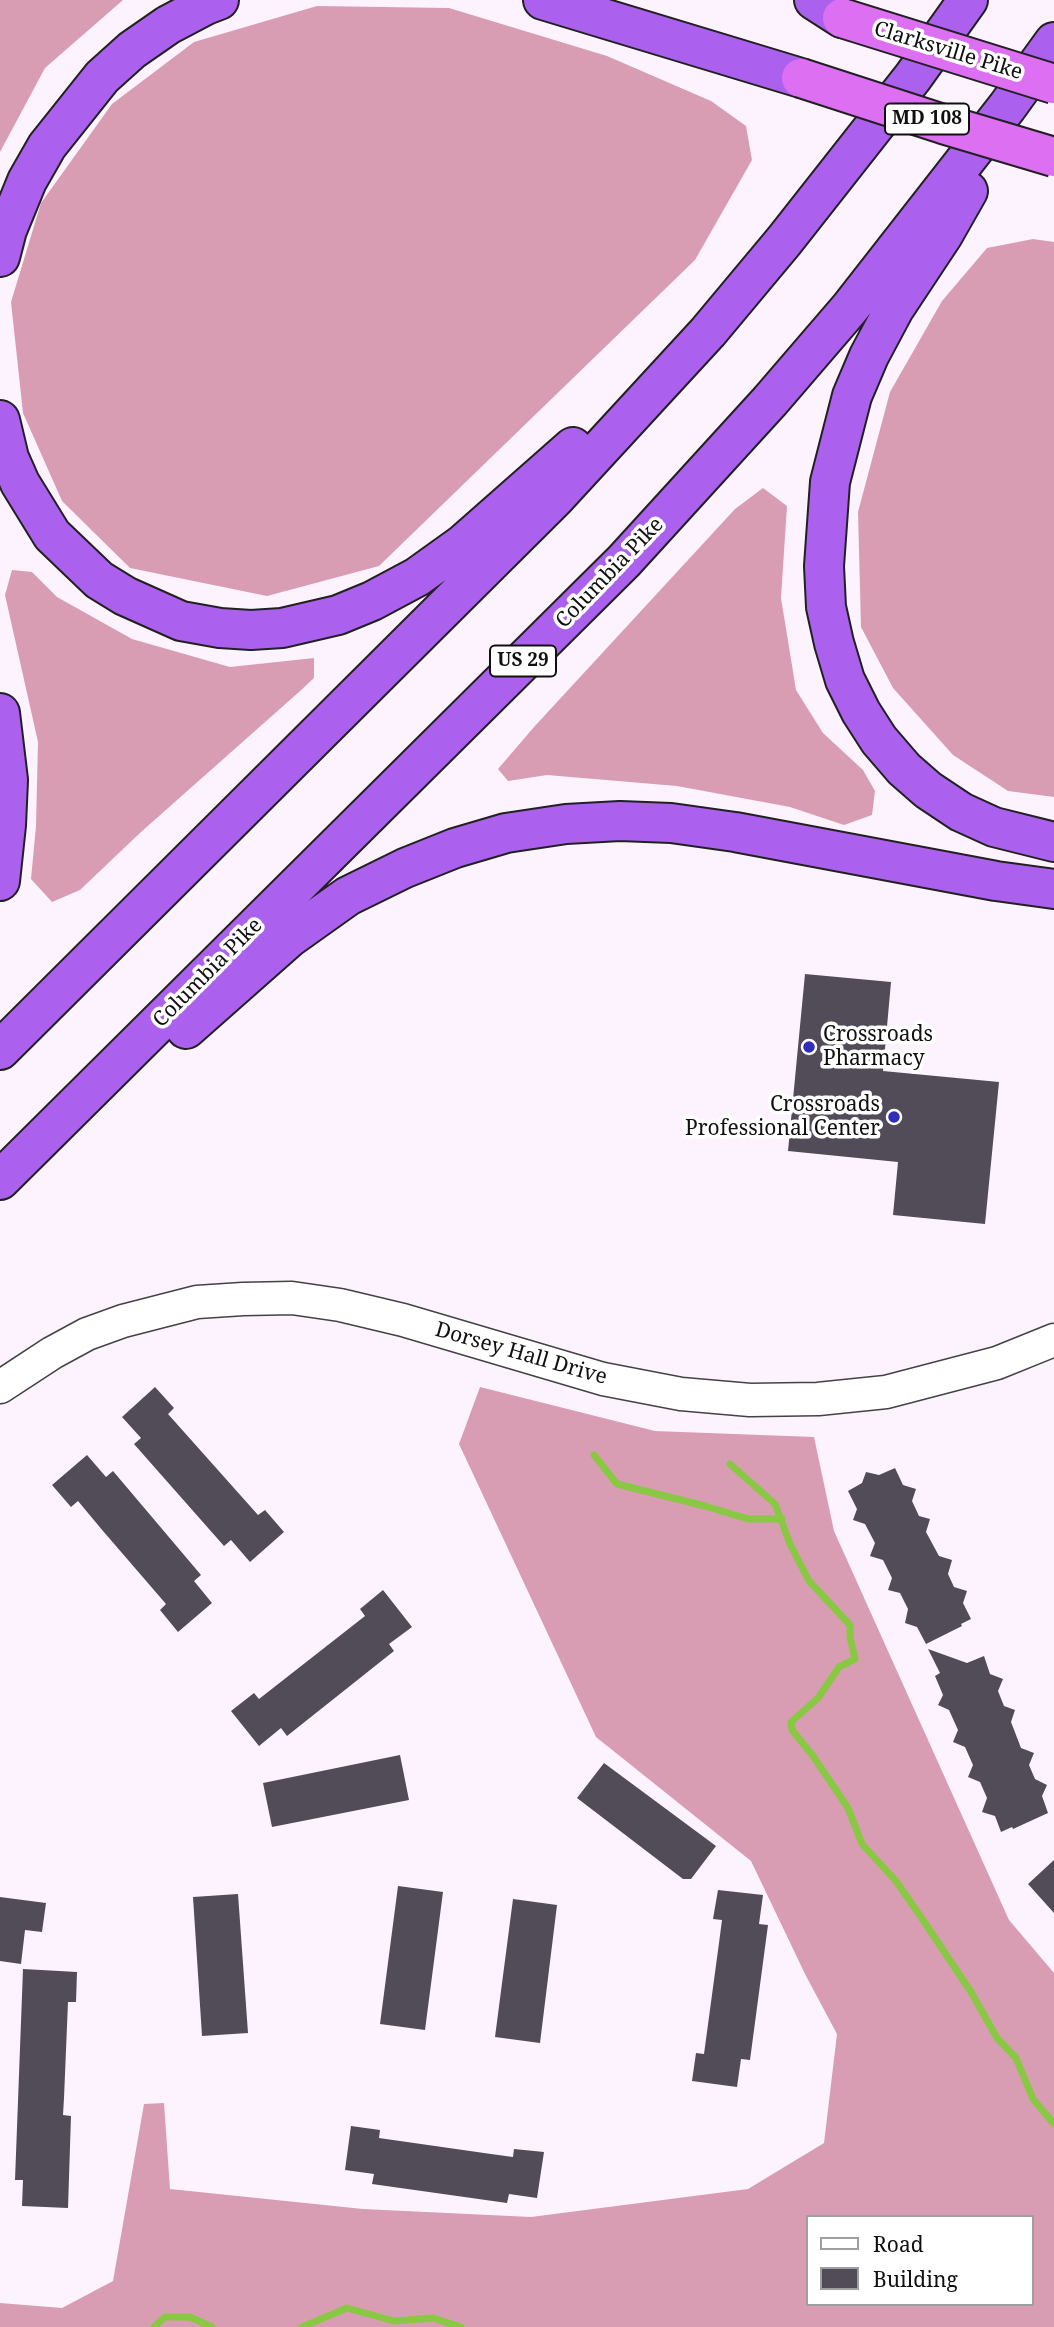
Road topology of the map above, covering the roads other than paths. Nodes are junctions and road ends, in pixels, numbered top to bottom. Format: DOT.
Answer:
graph roads {
  1 [pos="219,0"];
  2 [pos="543,0"];
  3 [pos="967,2"];
  4 [pos="828,9"];
  5 [pos="1054,42"];
  6 [pos="801,78"];
  7 [pos="1054,84"];
  8 [pos="1054,157"];
  9 [pos="0,257"];
  10 [pos="708,332"];
  11 [pos="0,421"];
  12 [pos="0,713"];
  13 [pos="1054,842"];
  14 [pos="0,881"];
  15 [pos="1054,889"];
  16 [pos="0,1050"];
  17 [pos="0,1180"];
  18 [pos="0,1192"];
  19 [pos="1054,1340"];
  20 [pos="0,1387"];
  1 -- 9 [label="highway"];
  2 -- 6 [label="highway"];
  3 -- 10 [label="highway"];
  4 -- 7 [label="main road, Clarksville Pike, bridge"];
  5 -- 13 [label="highway"];
  5 -- 17 [label="highway, Columbia Pike / US 29"];
  6 -- 8 [label="main road, MD 108, bridge"];
  10 -- 11 [label="highway"];
  10 -- 16 [label="highway"];
  12 -- 14 [label="highway"];
  15 -- 18 [label="highway"];
  19 -- 20 [label="street, Dorsey Hall Drive"];
}
